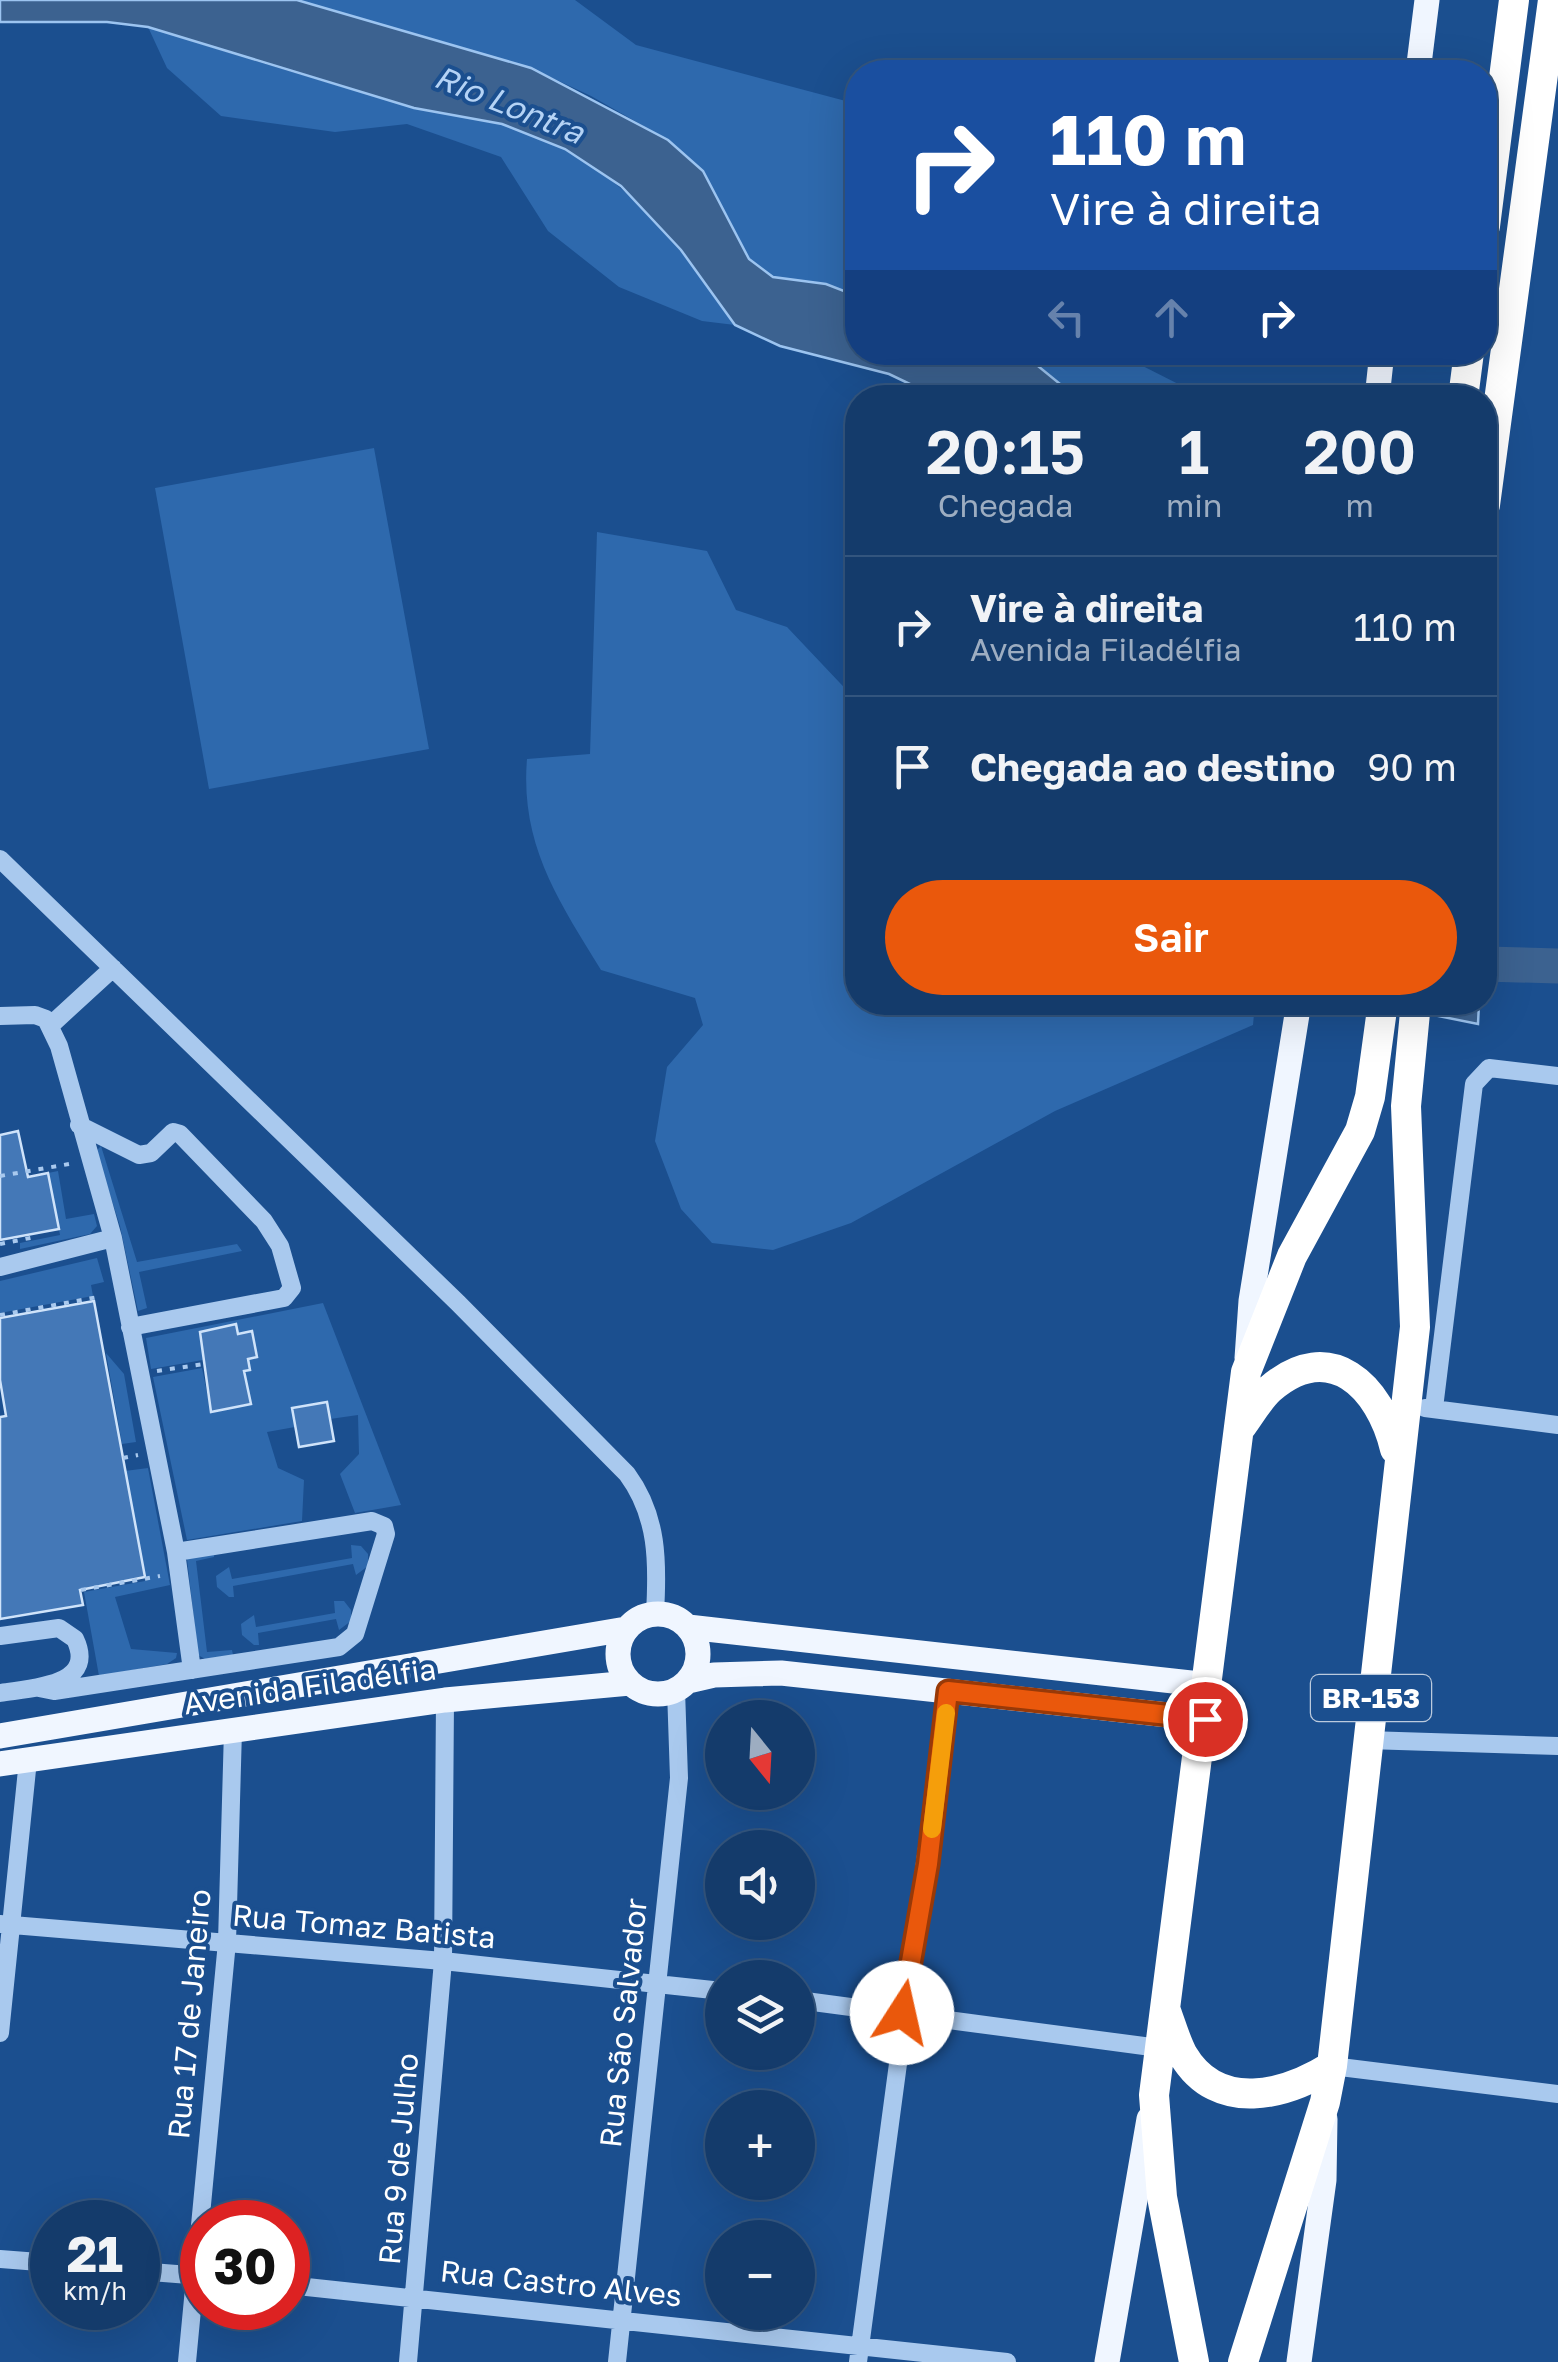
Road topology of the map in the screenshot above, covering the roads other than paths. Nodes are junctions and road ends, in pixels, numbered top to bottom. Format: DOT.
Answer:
graph roads {
  1 [pos="1427,0"];
  2 [pos="1514,0"];
  3 [pos="1554,0"];
  4 [pos="1420,60"];
  5 [pos="1497,132"];
  6 [pos="1497,417"];
  7 [pos="0,858"];
  8 [pos="113,968"];
  9 [pos="1297,1015"];
  10 [pos="1381,1015"];
  11 [pos="1415,1015"];
  12 [pos="0,1016"];
  13 [pos="52,1024"];
  14 [pos="1558,1076"];
  15 [pos="79,1125"];
  16 [pos="113,1238"];
  17 [pos="0,1267"];
  18 [pos="130,1327"];
  19 [pos="1246,1372"];
  20 [pos="1420,1407"];
  21 [pos="1558,1425"];
  22 [pos="1240,1430"];
  23 [pos="1398,1461"];
  24 [pos="176,1552"];
  25 [pos="655,1613"];
  26 [pos="688,1627"];
  27 [pos="626,1629"];
  28 [pos="0,1636"];
  29 [pos="192,1670"];
  30 [pos="630,1684"];
  31 [pos="1209,1685"];
  32 [pos="682,1686"];
  33 [pos="39,1688"];
  34 [pos="948,1691"];
  35 [pos="0,1692"];
  36 [pos="445,1700"];
  37 [pos="1205,1719"];
  38 [pos="233,1730"];
  39 [pos="0,1736"];
  40 [pos="1367,1740"];
  41 [pos="1558,1746"];
  42 [pos="28,1760"];
  43 [pos="0,1764"];
  44 [pos="6,1924"];
  45 [pos="227,1942"];
  46 [pos="443,1961"];
  47 [pos="655,1982"];
  48 [pos="705,1989"];
  49 [pos="815,2002"];
  50 [pos="1164,2008"];
  51 [pos="902,2013"];
  52 [pos="0,2033"];
  53 [pos="1159,2048"];
  54 [pos="1332,2066"];
  55 [pos="1154,2094"];
  56 [pos="1558,2094"];
  57 [pos="1325,2102"];
  58 [pos="205,2200"];
  59 [pos="0,2258"];
  60 [pos="30,2261"];
  61 [pos="310,2287"];
  62 [pos="414,2297"];
  63 [pos="620,2317"];
  64 [pos="191,2330"];
  65 [pos="859,2353"];
  66 [pos="187,2362"];
  67 [pos="408,2362"];
  68 [pos="617,2362"];
  69 [pos="1007,2362"];
  70 [pos="1107,2362"];
  71 [pos="1194,2362"];
  72 [pos="1243,2362"];
  73 [pos="1299,2362"];
  1 -- 4 [label="main road"];
  2 -- 5 [label="highway"];
  3 -- 6 [label="highway"];
  7 -- 8 [label="street"];
  8 -- 13 [label="street"];
  8 -- 25 [label="street"];
  9 -- 19 [label="main road"];
  10 -- 19 [label="highway"];
  11 -- 20 [label="highway, BR-153"];
  12 -- 13 [label="street"];
  13 -- 15 [label="street"];
  14 -- 20 [label="street"];
  15 -- 16 [label="street"];
  15 -- 18 [label="street"];
  16 -- 17 [label="street"];
  16 -- 18 [label="street"];
  18 -- 24 [label="street"];
  19 -- 22 [label="highway"];
  20 -- 21 [label="street"];
  20 -- 23 [label="highway, BR-153"];
  22 -- 23 [label="highway"];
  22 -- 31 [label="highway"];
  23 -- 40 [label="highway, BR-153"];
  24 -- 29 [label="street"];
  24 -- 29 [label="street"];
  25 -- 26 [label="main road"];
  25 -- 27 [label="main road"];
  26 -- 31 [label="main road"];
  26 -- 32 [label="main road"];
  27 -- 30 [label="main road"];
  27 -- 39 [label="main road, Avenida Filadélfia"];
  28 -- 33 [label="street"];
  29 -- 33 [label="street"];
  30 -- 32 [label="main road"];
  30 -- 36 [label="main road, Avenida Filadélfia"];
  31 -- 37 [label="highway"];
  32 -- 34 [label="main road"];
  32 -- 47 [label="street, Rua São Salvador"];
  33 -- 35 [label="street"];
  34 -- 37 [label="main road"];
  34 -- 51 [label="street"];
  36 -- 38 [label="main road, Avenida Filadélfia"];
  36 -- 46 [label="street, Rua 9 de Julho"];
  37 -- 50 [label="highway"];
  38 -- 42 [label="main road, Avenida Filadélfia"];
  38 -- 45 [label="street, Rua 17 de Janeiro"];
  40 -- 41 [label="street"];
  40 -- 54 [label="highway, BR-153"];
  42 -- 43 [label="main road, Avenida Filadélfia"];
  42 -- 44 [label="street"];
  44 -- 45 [label="street, Rua Tomaz Batista"];
  44 -- 52 [label="street"];
  45 -- 46 [label="street, Rua Tomaz Batista"];
  45 -- 58 [label="street, Rua 17 de Janeiro"];
  46 -- 47 [label="street, Rua Tomaz Batista"];
  46 -- 62 [label="street, Rua 9 de Julho"];
  47 -- 48 [label="street, Rua Tomaz Batista"];
  47 -- 63 [label="street, Rua São Salvador"];
  49 -- 51 [label="street"];
  50 -- 53 [label="highway"];
  50 -- 54 [label="highway"];
  51 -- 53 [label="street"];
  51 -- 65 [label="street"];
  53 -- 55 [label="highway"];
  54 -- 56 [label="street"];
  54 -- 57 [label="highway, BR-153"];
  55 -- 70 [label="main road"];
  55 -- 71 [label="highway"];
  57 -- 72 [label="highway, BR-153"];
  57 -- 73 [label="main road"];
  59 -- 60 [label="street"];
  61 -- 62 [label="street, Rua Castro Alves"];
  62 -- 63 [label="street, Rua Castro Alves"];
  62 -- 67 [label="street, Rua 9 de Julho"];
  63 -- 65 [label="street, Rua Castro Alves"];
  63 -- 68 [label="street, Rua São Salvador"];
  64 -- 66 [label="street, Rua 17 de Janeiro"];
  65 -- 69 [label="street, Rua Castro Alves"];
}
